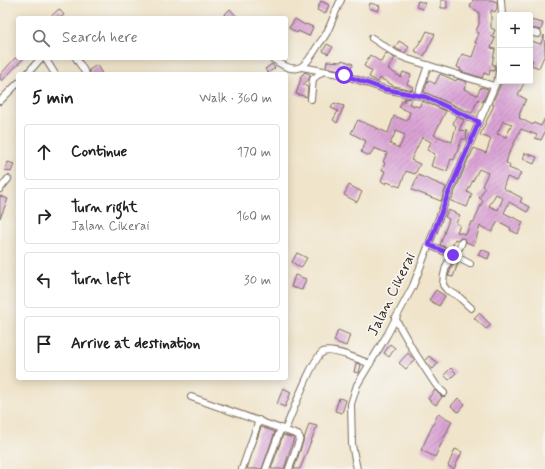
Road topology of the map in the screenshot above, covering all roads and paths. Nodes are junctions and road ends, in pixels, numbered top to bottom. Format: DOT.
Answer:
graph roads {
  1 [pos="341,0"];
  2 [pos="501,0"];
  3 [pos="502,12"];
  4 [pos="533,33"];
  5 [pos="538,34"];
  6 [pos="372,38"];
  7 [pos="39,60"];
  8 [pos="46,60"];
  9 [pos="77,60"];
  10 [pos="275,60"];
  11 [pos="428,66"];
  12 [pos="302,67"];
  13 [pos="323,71"];
  14 [pos="29,72"];
  15 [pos="54,72"];
  16 [pos="85,72"];
  17 [pos="497,80"];
  18 [pos="16,85"];
  19 [pos="494,86"];
  20 [pos="418,96"];
  21 [pos="311,99"];
  22 [pos="0,101"];
  23 [pos="479,122"];
  24 [pos="8,179"];
  25 [pos="0,189"];
  26 [pos="462,242"];
  27 [pos="429,245"];
  28 [pos="453,255"];
  29 [pos="470,264"];
  30 [pos="471,308"];
  31 [pos="395,318"];
  32 [pos="370,364"];
  33 [pos="444,393"];
  34 [pos="191,397"];
  35 [pos="259,420"];
  36 [pos="283,429"];
  37 [pos="242,469"];
  38 [pos="266,469"];
  39 [pos="289,469"];
  40 [pos="357,469"];
  1 -- 12 [label="street"];
  2 -- 3 [label="street"];
  4 -- 5 [label="street"];
  6 -- 11 [label="street"];
  7 -- 14 [label="street"];
  8 -- 15 [label="street"];
  9 -- 16 [label="street"];
  10 -- 12 [label="street"];
  11 -- 19 [label="street"];
  11 -- 20 [label="street"];
  12 -- 13 [label="street"];
  13 -- 20 [label="street"];
  13 -- 21 [label="street"];
  17 -- 19 [label="street, Jalan Cikerai"];
  18 -- 22 [label="street"];
  19 -- 23 [label="street, Jalan Cikerai"];
  20 -- 23 [label="street"];
  23 -- 27 [label="street, Jalan Cikerai"];
  24 -- 25 [label="street"];
  26 -- 28 [label="street"];
  27 -- 28 [label="street"];
  27 -- 31 [label="street, Jalan Cikerai"];
  28 -- 29 [label="street"];
  28 -- 30 [label="street"];
  31 -- 32 [label="street, Jalan Cikerai"];
  31 -- 33 [label="street"];
  32 -- 36 [label="street"];
  32 -- 40 [label="street, Jalan Cikerai"];
  34 -- 35 [label="street"];
  35 -- 36 [label="street"];
  35 -- 37 [label="street"];
  36 -- 38 [label="street"];
  36 -- 39 [label="street"];
}
